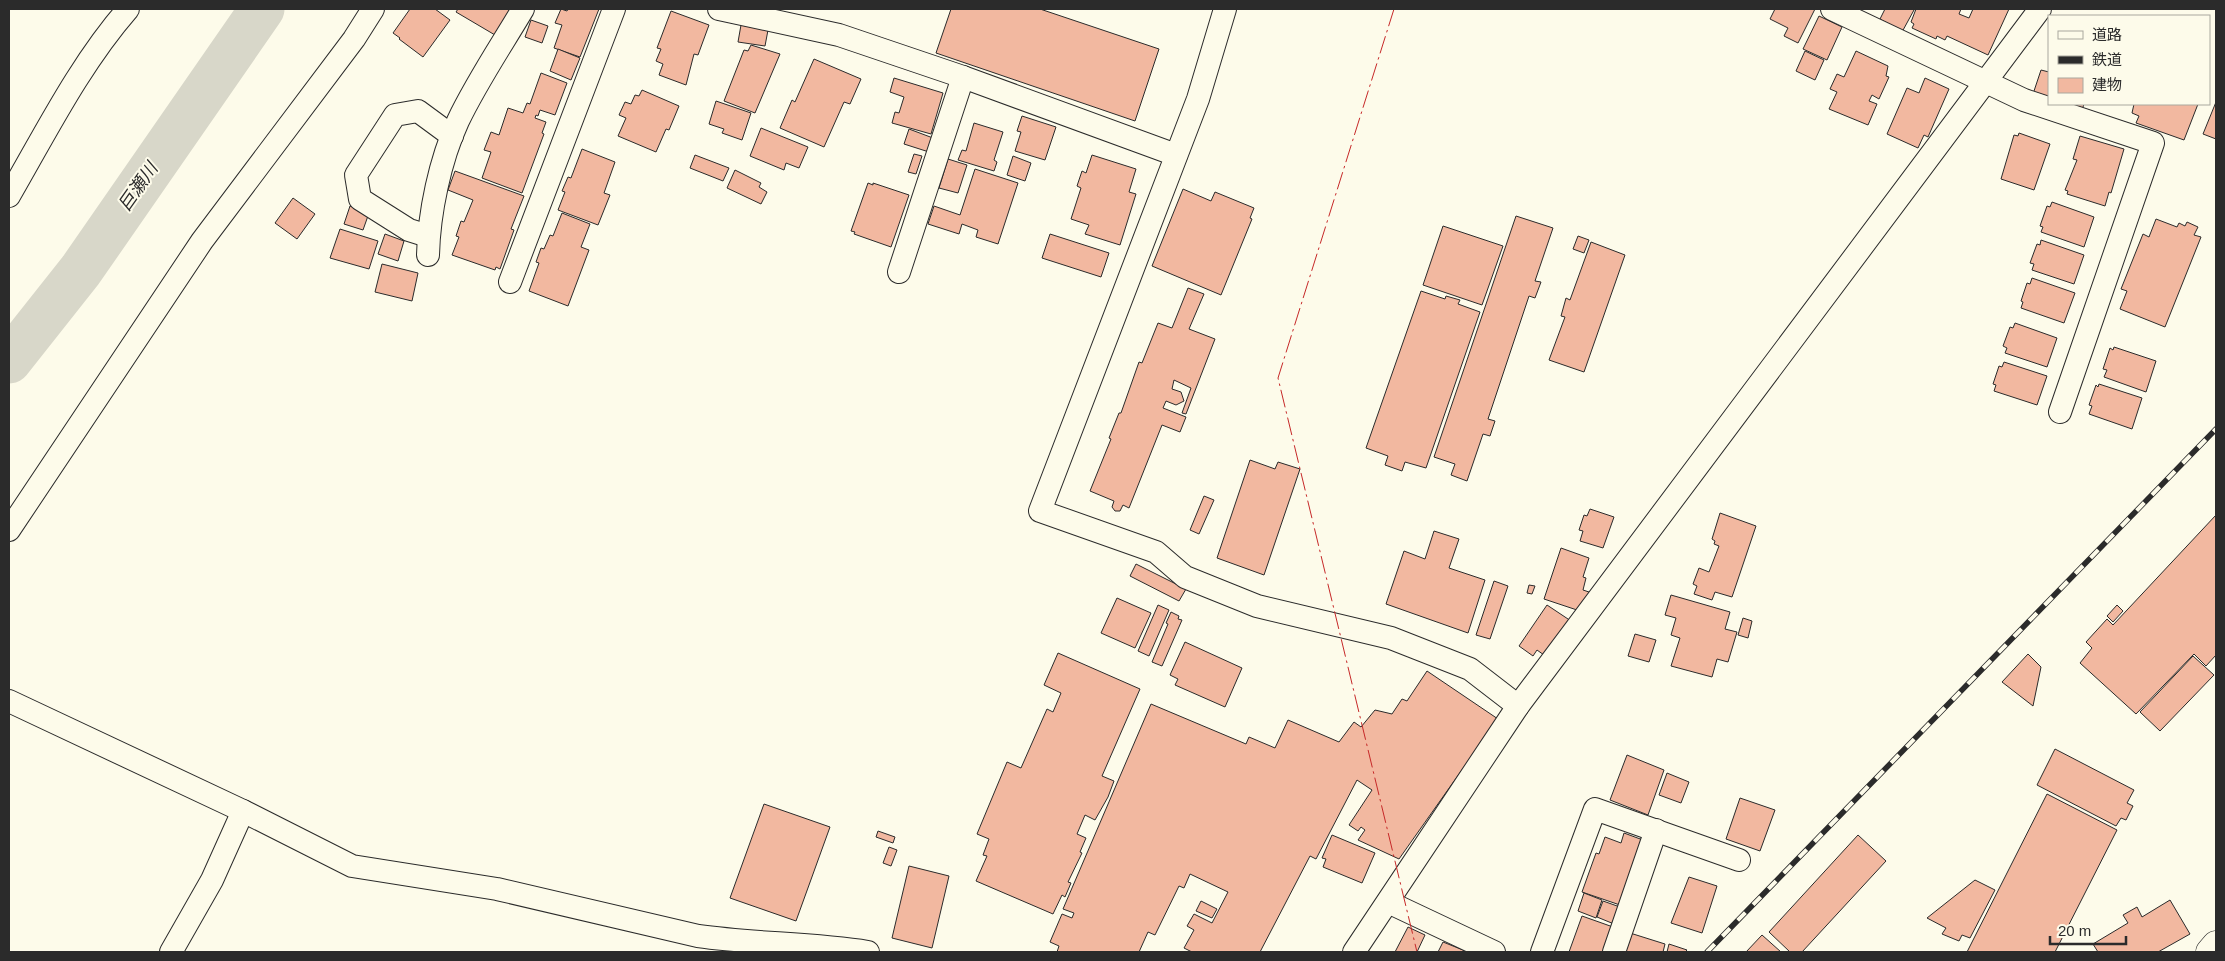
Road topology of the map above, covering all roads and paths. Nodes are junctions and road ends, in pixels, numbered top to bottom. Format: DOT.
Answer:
graph roads {
  1 [pos="128,9"];
  2 [pos="373,9"];
  3 [pos="523,9"];
  4 [pos="614,9"];
  5 [pos="719,9"];
  6 [pos="1225,9"];
  7 [pos="1832,9"];
  8 [pos="2040,9"];
  9 [pos="963,77"];
  10 [pos="1985,83"];
  11 [pos="452,136"];
  12 [pos="1176,155"];
  13 [pos="9,196"];
  14 [pos="899,272"];
  15 [pos="510,282"];
  16 [pos="2060,412"];
  17 [pos="9,530"];
  18 [pos="9,701"];
  19 [pos="1518,706"];
  20 [pos="243,811"];
  21 [pos="1656,830"];
  22 [pos="1739,860"];
  23 [pos="1388,902"];
  24 [pos="2216,945"];
  25 [pos="171,952"];
  26 [pos="868,952"];
  27 [pos="1354,952"];
  28 [pos="1494,952"];
  29 [pos="1542,952"];
  30 [pos="1614,952"];
  31 [pos="2210,952"];
  1 -- 13 [label="street"];
  2 -- 17 [label="street"];
  3 -- 11 [label="street"];
  4 -- 15 [label="street"];
  5 -- 9 [label="street"];
  6 -- 12 [label="street"];
  7 -- 10 [label="street"];
  8 -- 10 [label="street"];
  9 -- 12 [label="street"];
  9 -- 14 [label="street"];
  10 -- 16 [label="street"];
  10 -- 19 [label="street"];
  11 -- 11 [label="street"];
  12 -- 19 [label="street"];
  18 -- 20 [label="street"];
  19 -- 23 [label="street"];
  20 -- 25 [label="street"];
  20 -- 26 [label="street"];
  21 -- 22 [label="street"];
  21 -- 29 [label="street"];
  21 -- 30 [label="street"];
  23 -- 27 [label="street"];
  23 -- 28 [label="street"];
  24 -- 31 [label="highway"];
}
